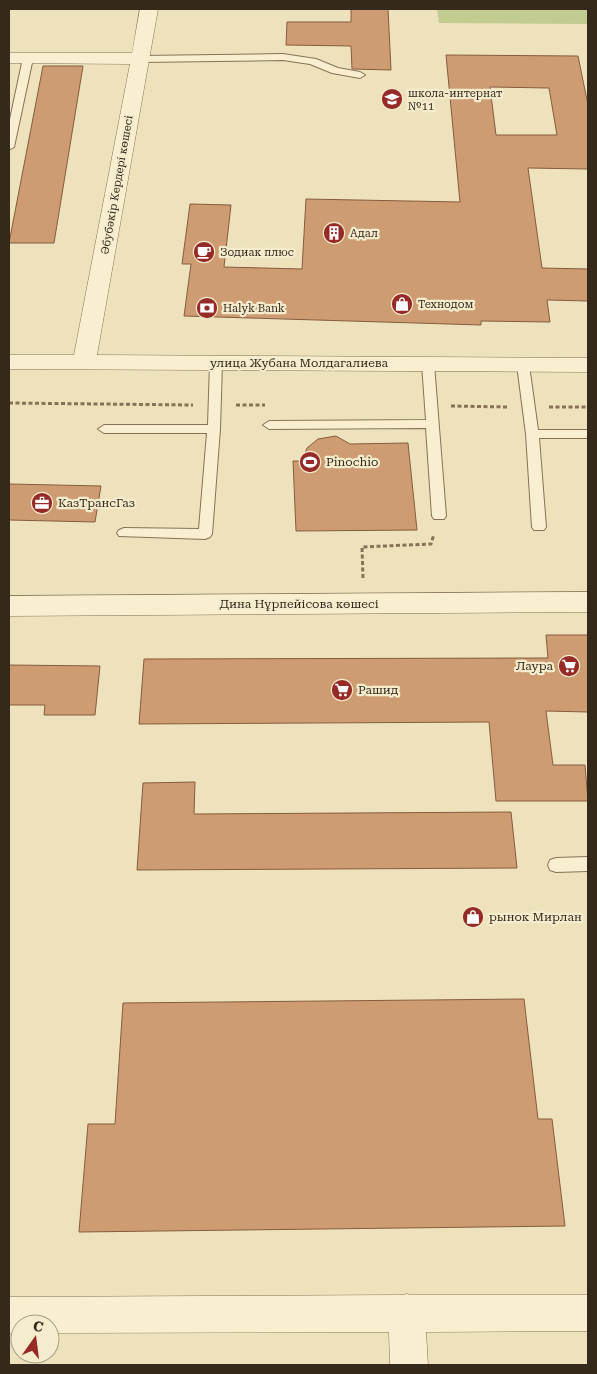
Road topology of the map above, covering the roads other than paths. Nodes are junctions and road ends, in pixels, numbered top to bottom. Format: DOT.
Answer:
graph roads {
  1 [pos="149,9"];
  2 [pos="9,58"];
  3 [pos="28,58"];
  4 [pos="140,59"];
  5 [pos="360,75"];
  6 [pos="9,147"];
  7 [pos="9,362"];
  8 [pos="84,362"];
  9 [pos="216,363"];
  10 [pos="428,364"];
  11 [pos="523,365"];
  12 [pos="588,365"];
  13 [pos="432,424"];
  14 [pos="269,425"];
  15 [pos="104,429"];
  16 [pos="214,429"];
  17 [pos="532,434"];
  18 [pos="588,434"];
  19 [pos="439,516"];
  20 [pos="539,527"];
  21 [pos="124,534"];
  22 [pos="588,602"];
  23 [pos="9,606"];
  24 [pos="588,864"];
  25 [pos="556,865"];
  26 [pos="407,1312"];
  27 [pos="588,1314"];
  28 [pos="9,1315"];
  29 [pos="409,1365"];
  1 -- 4 [label="street, Әбубәкір Кердері көшесі"];
  2 -- 3 [label="street"];
  3 -- 4 [label="street"];
  3 -- 6 [label="lane"];
  4 -- 5 [label="lane"];
  4 -- 8 [label="street, Әбубәкір Кердері көшесі"];
  7 -- 8 [label="street, улица Жубана Молдагалиева"];
  8 -- 9 [label="street, улица Жубана Молдагалиева"];
  9 -- 10 [label="street, улица Жубана Молдагалиева"];
  9 -- 16 [label="lane"];
  10 -- 11 [label="street, улица Жубана Молдагалиева"];
  10 -- 13 [label="lane"];
  11 -- 12 [label="street, улица Жубана Молдагалиева"];
  11 -- 17 [label="lane"];
  13 -- 14 [label="lane"];
  13 -- 19 [label="lane"];
  15 -- 16 [label="lane"];
  16 -- 21 [label="lane"];
  17 -- 18 [label="lane"];
  17 -- 20 [label="lane"];
  22 -- 23 [label="street, Дина Нұрпейісова көшесі"];
  24 -- 25 [label="lane"];
  26 -- 27 [label="street"];
  26 -- 28 [label="street"];
  26 -- 29 [label="street"];
}
